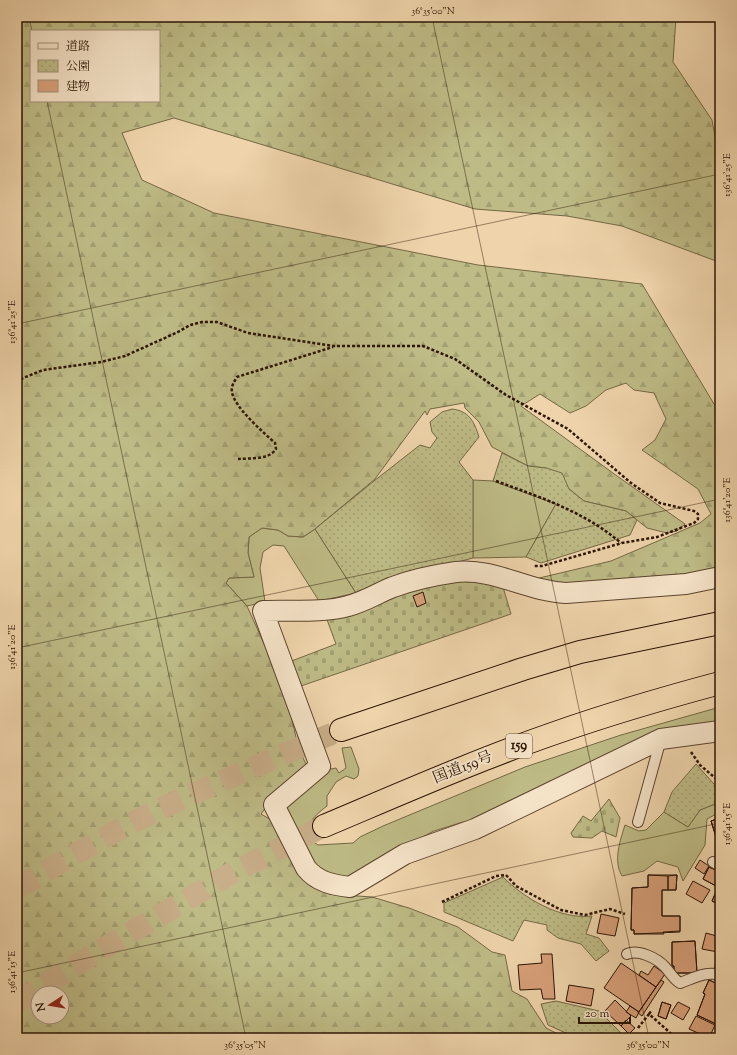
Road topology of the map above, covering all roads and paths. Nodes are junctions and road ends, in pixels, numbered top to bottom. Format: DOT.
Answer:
graph roads {
  1 [pos="711,17"];
  2 [pos="720,26"];
  3 [pos="333,346"];
  4 [pos="17,383"];
  5 [pos="238,459"];
  6 [pos="496,480"];
  7 [pos="622,543"];
  8 [pos="527,565"];
  9 [pos="720,577"];
  10 [pos="720,616"];
  11 [pos="720,623"];
  12 [pos="580,652"];
  13 [pos="720,683"];
  14 [pos="720,696"];
  15 [pos="341,730"];
  16 [pos="720,731"];
  17 [pos="684,736"];
  18 [pos="661,739"];
  19 [pos="720,782"];
  20 [pos="384,801"];
  21 [pos="638,822"];
  22 [pos="324,826"];
  23 [pos="442,902"];
  24 [pos="625,914"];
  25 [pos="627,954"];
  26 [pos="720,975"];
  27 [pos="652,1010"];
  28 [pos="649,1014"];
  29 [pos="638,1028"];
  30 [pos="720,1030"];
  31 [pos="676,1038"];
  32 [pos="715,1038"];
  1 -- 2 [label="path"];
  3 -- 4 [label="path"];
  3 -- 5 [label="path"];
  3 -- 7 [label="path"];
  6 -- 7 [label="path"];
  7 -- 8 [label="path"];
  9 -- 18 [label="street"];
  10 -- 12 [label="highway"];
  11 -- 12 [label="highway"];
  12 -- 15 [label="highway"];
  13 -- 20 [label="highway, 国道159号 / 159"];
  14 -- 20 [label="highway, 159"];
  16 -- 17 [label="street"];
  17 -- 18 [label="street"];
  17 -- 19 [label="path"];
  18 -- 21 [label="lane"];
  20 -- 22 [label="highway, 国道159号 / 159"];
  23 -- 24 [label="path"];
  25 -- 26 [label="lane"];
  27 -- 28 [label="path"];
  28 -- 29 [label="path"];
  28 -- 31 [label="path"];
  30 -- 32 [label="path"];
}
